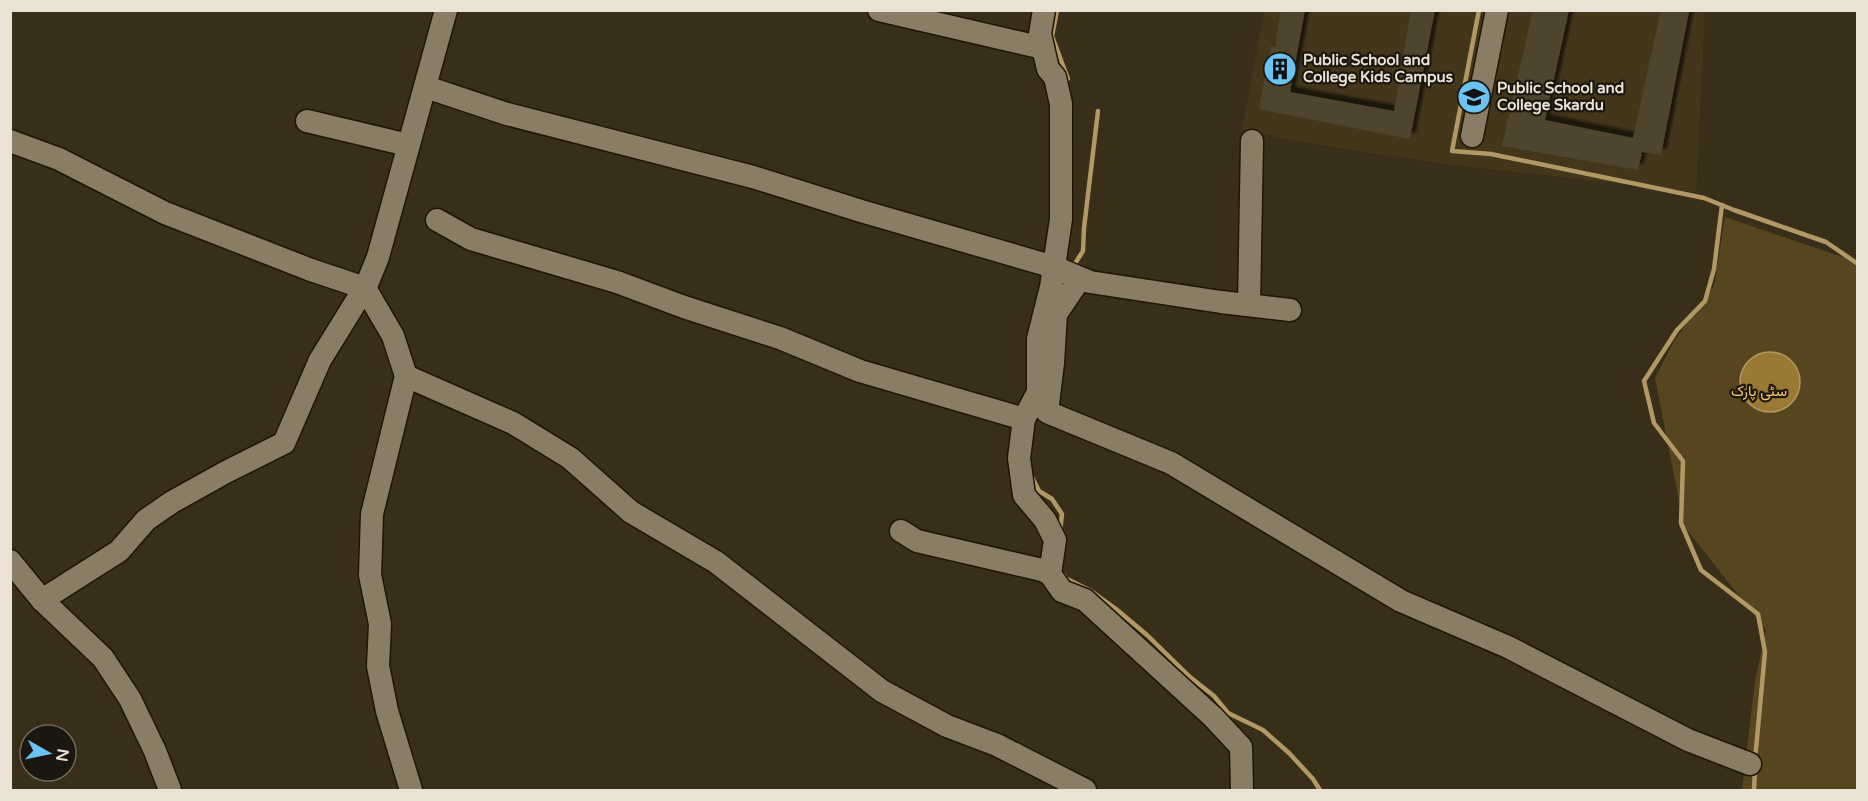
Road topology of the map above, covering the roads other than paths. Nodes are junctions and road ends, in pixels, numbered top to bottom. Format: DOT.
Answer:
graph roads {
  1 [pos="446,10"];
  2 [pos="879,10"];
  3 [pos="1044,10"];
  4 [pos="1497,10"];
  5 [pos="1042,48"];
  6 [pos="426,87"];
  7 [pos="307,121"];
  8 [pos="1472,136"];
  9 [pos="10,141"];
  10 [pos="1252,141"];
  11 [pos="408,145"];
  12 [pos="437,220"];
  13 [pos="1054,267"];
  14 [pos="1084,280"];
  15 [pos="365,288"];
  16 [pos="1248,305"];
  17 [pos="1290,310"];
  18 [pos="406,376"];
  19 [pos="1024,419"];
  20 [pos="901,531"];
  21 [pos="10,561"];
  22 [pos="1050,574"];
  23 [pos="42,600"];
  24 [pos="1750,764"];
  25 [pos="170,790"];
  26 [pos="411,790"];
  27 [pos="1085,790"];
  28 [pos="1242,790"];
  1 -- 6 [label="street"];
  2 -- 5 [label="street"];
  3 -- 5 [label="street"];
  4 -- 8 [label="street"];
  5 -- 13 [label="street"];
  6 -- 11 [label="street"];
  6 -- 13 [label="street"];
  7 -- 11 [label="street"];
  9 -- 15 [label="street"];
  10 -- 16 [label="street"];
  11 -- 15 [label="street"];
  12 -- 19 [label="street"];
  13 -- 14 [label="street"];
  13 -- 19 [label="street"];
  14 -- 16 [label="street"];
  14 -- 24 [label="street"];
  15 -- 18 [label="street"];
  15 -- 23 [label="street"];
  16 -- 17 [label="street"];
  18 -- 26 [label="street"];
  18 -- 27 [label="street"];
  19 -- 22 [label="street"];
  20 -- 22 [label="street"];
  21 -- 23 [label="street"];
  22 -- 28 [label="street"];
  23 -- 25 [label="street"];
}
